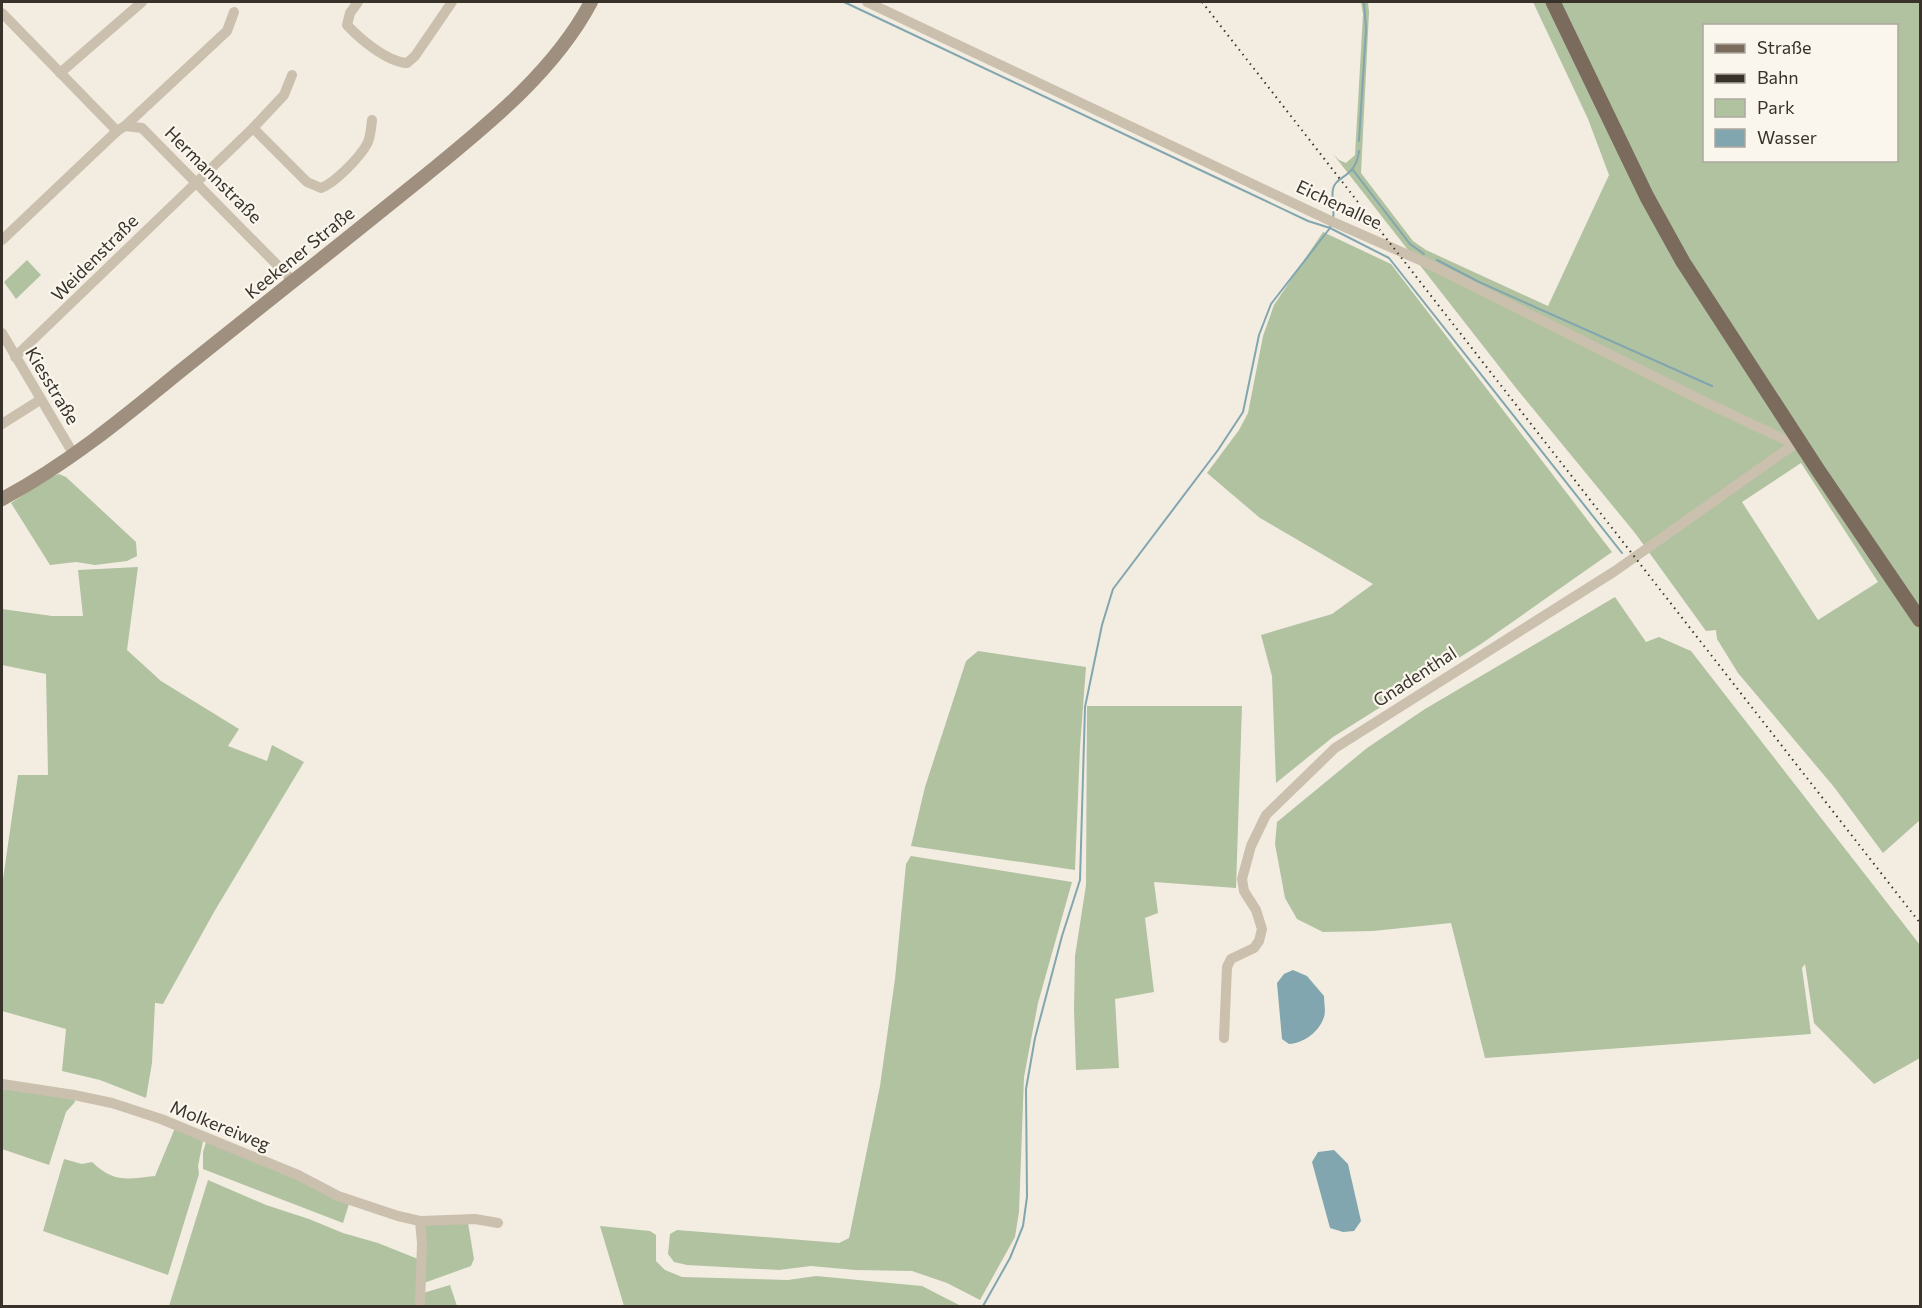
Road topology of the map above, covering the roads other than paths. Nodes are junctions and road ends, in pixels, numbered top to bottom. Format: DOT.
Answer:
graph roads {
  1 [pos="142,2"];
  2 [pos="358,2"];
  3 [pos="452,2"];
  4 [pos="591,2"];
  5 [pos="867,2"];
  6 [pos="1553,2"];
  7 [pos="234,12"];
  8 [pos="2,13"];
  9 [pos="60,73"];
  10 [pos="292,75"];
  11 [pos="372,120"];
  12 [pos="253,128"];
  13 [pos="121,129"];
  14 [pos="196,181"];
  15 [pos="2,240"];
  16 [pos="293,281"];
  17 [pos="2,333"];
  18 [pos="15,357"];
  19 [pos="40,400"];
  20 [pos="2,424"];
  21 [pos="1796,442"];
  22 [pos="74,454"];
  23 [pos="2,500"];
  24 [pos="1920,620"];
  25 [pos="1224,1038"];
  26 [pos="2,1084"];
  27 [pos="420,1221"];
  28 [pos="498,1223"];
  29 [pos="420,1306"];
  1 -- 9 [label="street"];
  2 -- 3 [label="street"];
  4 -- 16 [label="main road, Keekener Straße"];
  5 -- 21 [label="street, Eichenallee"];
  6 -- 21 [label="main road"];
  7 -- 13 [label="street"];
  8 -- 9 [label="street, Hermannstraße"];
  9 -- 13 [label="street, Hermannstraße"];
  10 -- 12 [label="street, Weidenstraße"];
  11 -- 12 [label="street"];
  12 -- 14 [label="street, Weidenstraße"];
  13 -- 14 [label="street, Hermannstraße"];
  13 -- 15 [label="street"];
  14 -- 16 [label="street, Hermannstraße"];
  14 -- 18 [label="street, Weidenstraße"];
  16 -- 22 [label="main road, Keekener Straße"];
  17 -- 18 [label="street, Kiesstraße"];
  18 -- 19 [label="street, Kiesstraße"];
  19 -- 20 [label="street"];
  19 -- 22 [label="street, Kiesstraße"];
  21 -- 24 [label="main road"];
  21 -- 25 [label="street, Gnadenthal"];
  22 -- 23 [label="main road, Keekener Straße"];
  26 -- 27 [label="street, Molkereiweg"];
  27 -- 28 [label="street, Molkereiweg"];
  27 -- 29 [label="street"];
}
